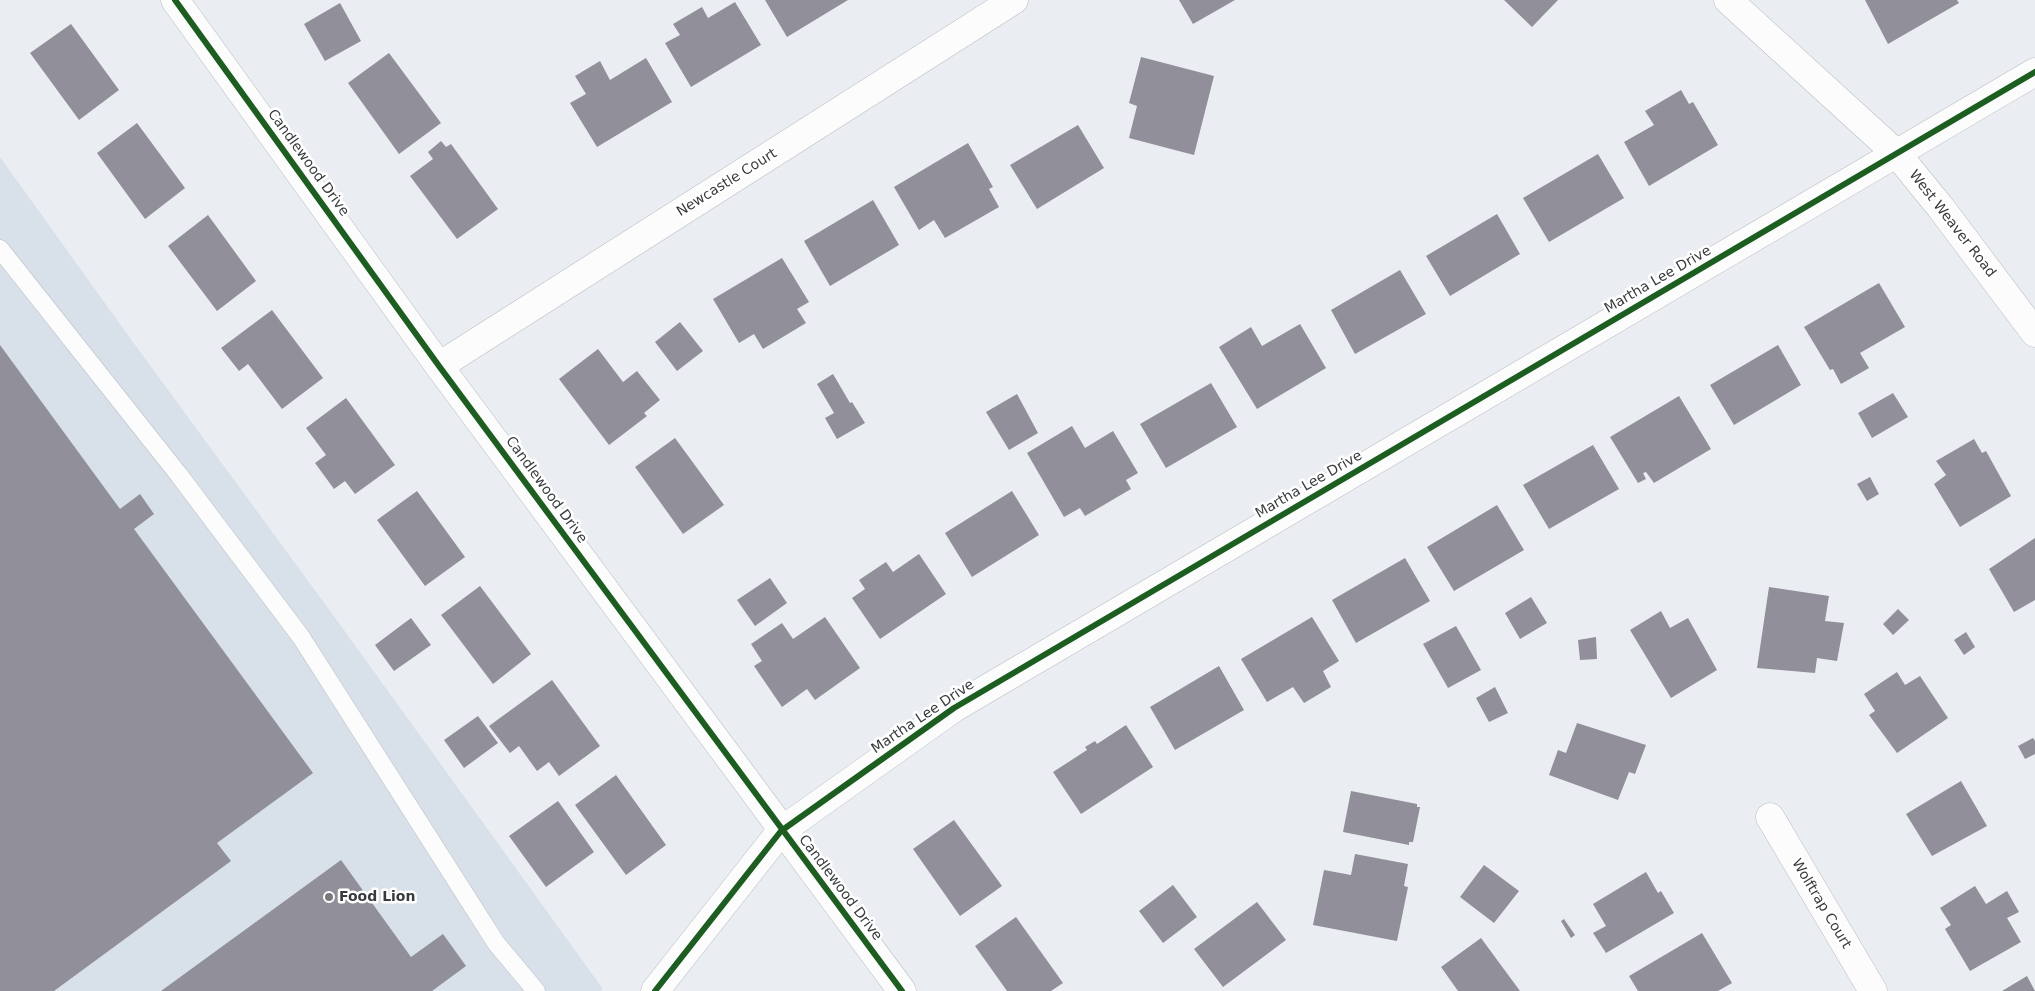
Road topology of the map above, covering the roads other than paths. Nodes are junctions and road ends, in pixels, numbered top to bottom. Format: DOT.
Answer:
graph roads {
  1 [pos="175,0"];
  2 [pos="1014,0"];
  3 [pos="1728,0"];
  4 [pos="2035,72"];
  5 [pos="1897,154"];
  6 [pos="0,249"];
  7 [pos="2035,333"];
  8 [pos="439,366"];
  9 [pos="1770,817"];
  10 [pos="781,831"];
  11 [pos="536,991"];
  12 [pos="655,991"];
  13 [pos="902,991"];
  14 [pos="1873,991"];
  1 -- 8 [label="street, Candlewood Drive"];
  2 -- 8 [label="street, Newcastle Court"];
  3 -- 5 [label="street, West Weaver Road"];
  4 -- 5 [label="street, Martha Lee Drive"];
  5 -- 7 [label="street, West Weaver Road"];
  5 -- 10 [label="street, Martha Lee Drive"];
  6 -- 11 [label="lane"];
  8 -- 10 [label="street, Candlewood Drive"];
  9 -- 14 [label="street, Wolftrap Court"];
  10 -- 12 [label="street, Martha Lee Drive"];
  10 -- 13 [label="street, Candlewood Drive"];
}
